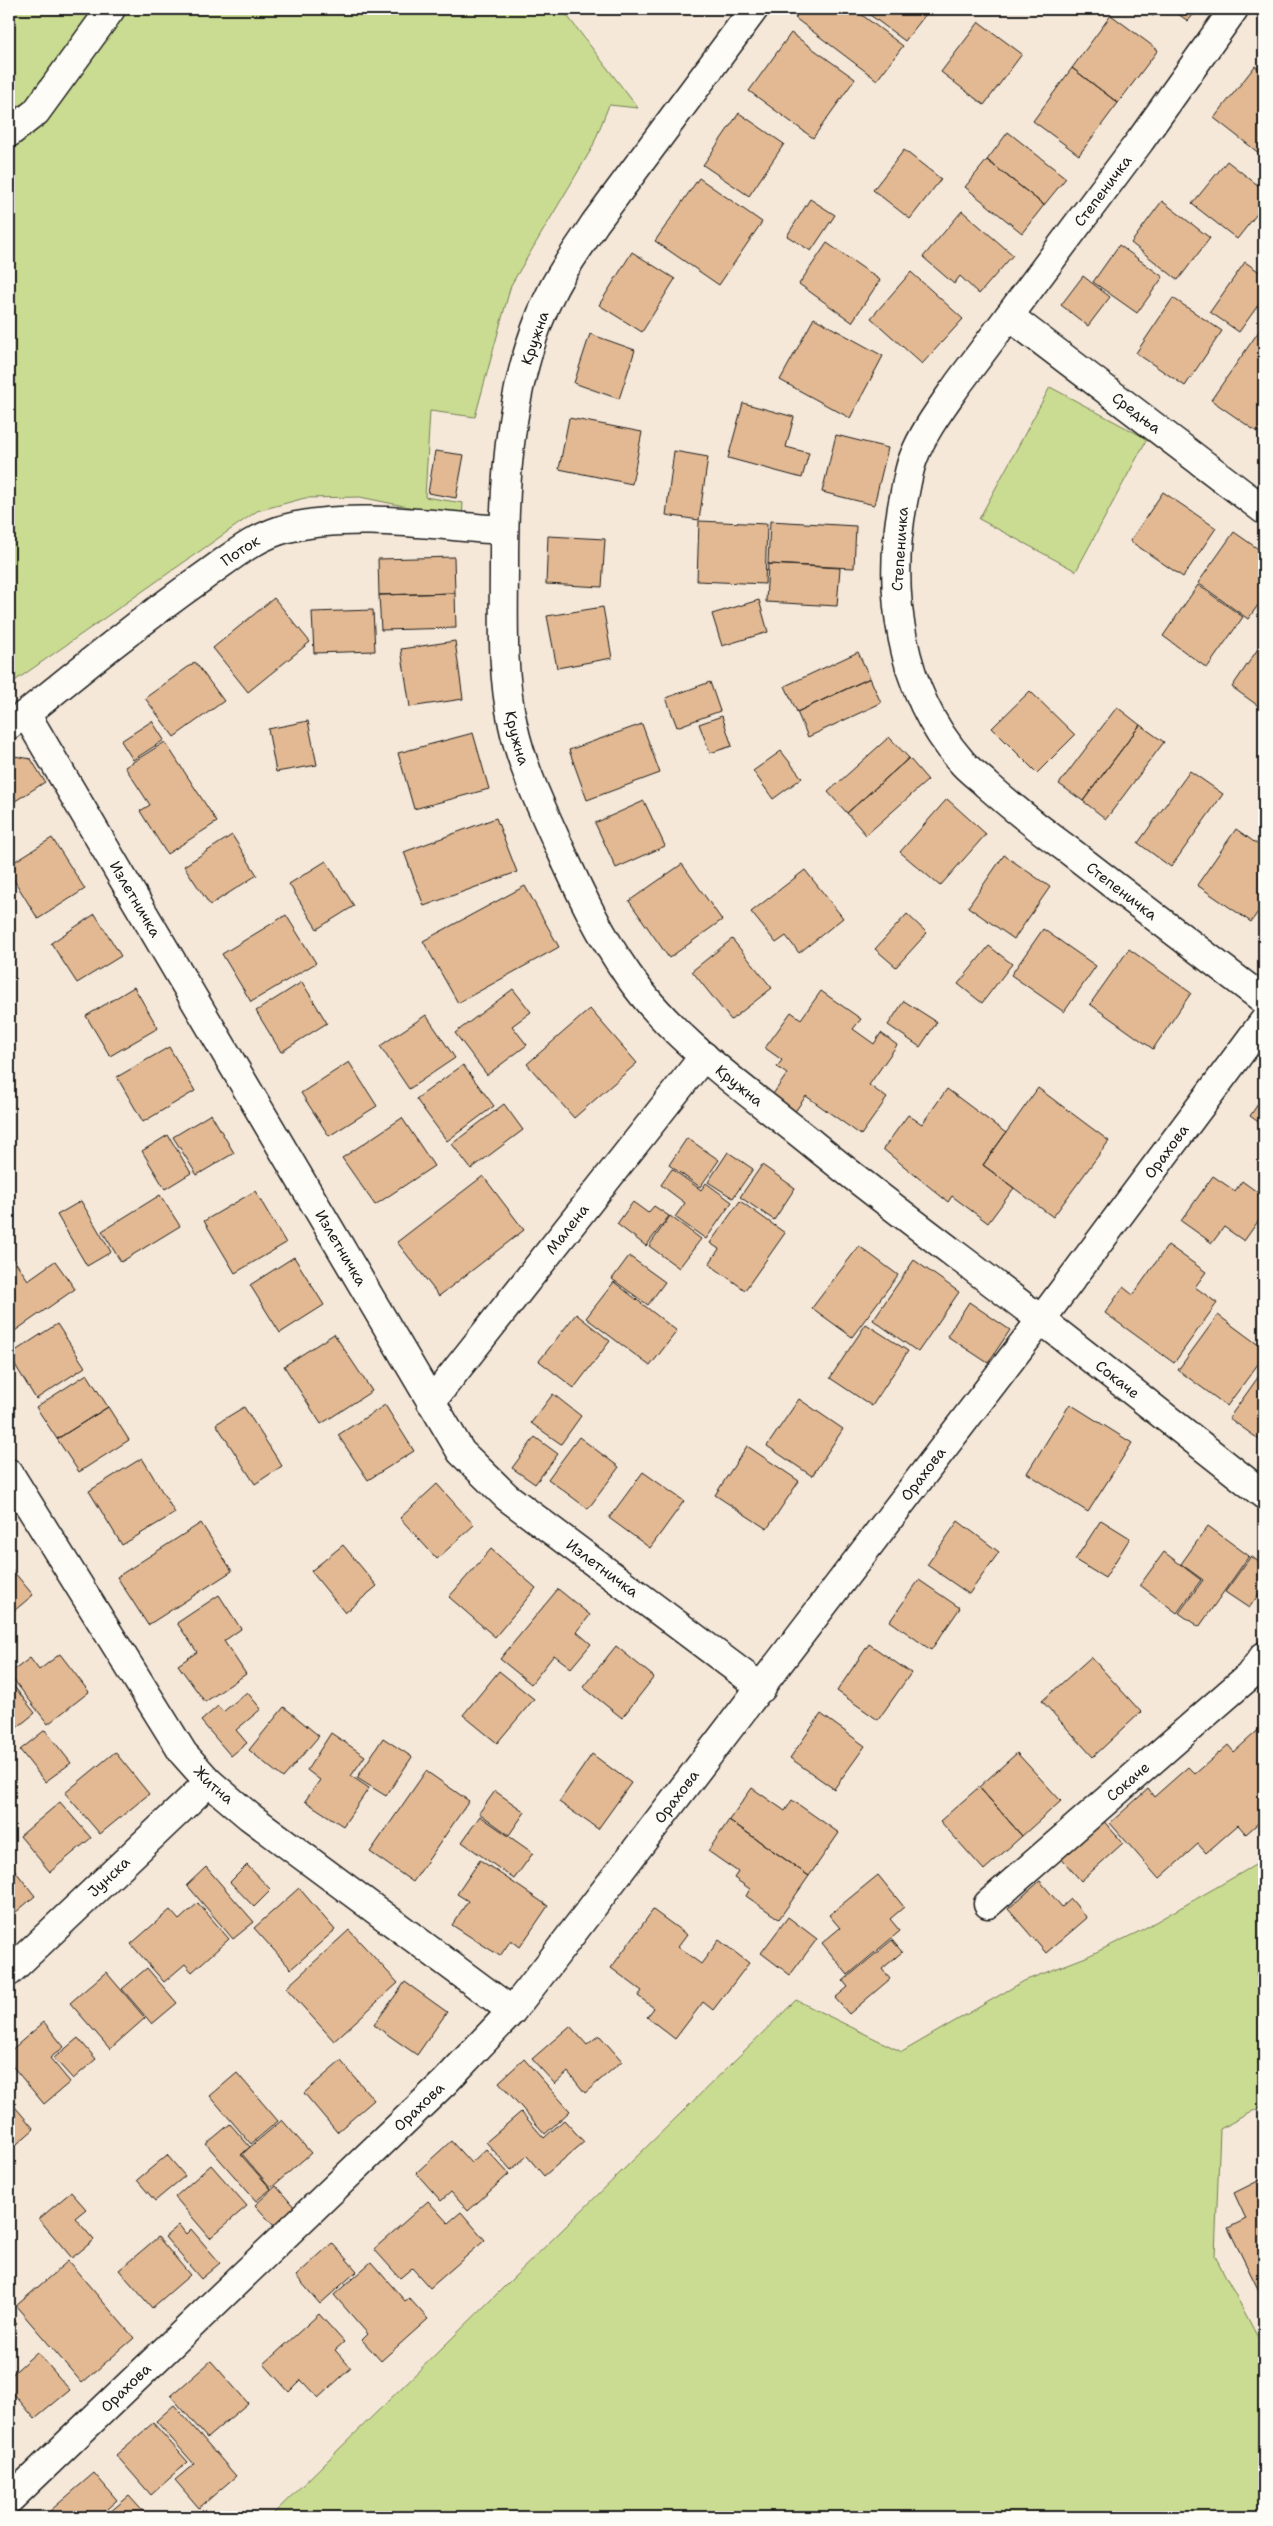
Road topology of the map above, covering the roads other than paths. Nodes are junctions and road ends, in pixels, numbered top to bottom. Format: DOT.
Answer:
graph roads {
  1 [pos="110,9"];
  2 [pos="754,9"];
  3 [pos="1234,9"];
  4 [pos="9,133"];
  5 [pos="1009,316"];
  6 [pos="1264,510"];
  7 [pos="504,530"];
  8 [pos="17,720"];
  9 [pos="1264,1000"];
  10 [pos="1264,1021"];
  11 [pos="704,1056"];
  12 [pos="1041,1320"];
  13 [pos="431,1402"];
  14 [pos="9,1473"];
  15 [pos="1264,1495"];
  16 [pos="1264,1656"];
  17 [pos="762,1688"];
  18 [pos="209,1782"];
  19 [pos="988,1904"];
  20 [pos="9,1972"];
  21 [pos="512,2011"];
  22 [pos="9,2500"];
  1 -- 4 [label="street"];
  2 -- 7 [label="street, Кружна"];
  3 -- 5 [label="street, Степеничка"];
  5 -- 6 [label="street, Средња"];
  5 -- 9 [label="street, Степеничка"];
  7 -- 8 [label="street, Поток"];
  7 -- 11 [label="street, Кружна"];
  8 -- 13 [label="street, Излетничка"];
  10 -- 12 [label="street, Орахова"];
  11 -- 12 [label="street, Кружна"];
  11 -- 13 [label="street, Малена"];
  12 -- 15 [label="street, Сокаче"];
  12 -- 17 [label="street, Орахова"];
  13 -- 17 [label="street, Излетничка"];
  14 -- 18 [label="street, Житна"];
  16 -- 19 [label="street, Сокаче"];
  17 -- 21 [label="street, Орахова"];
  18 -- 20 [label="street, Јунска"];
  18 -- 21 [label="street, Житна"];
  21 -- 22 [label="street, Орахова"];
}
